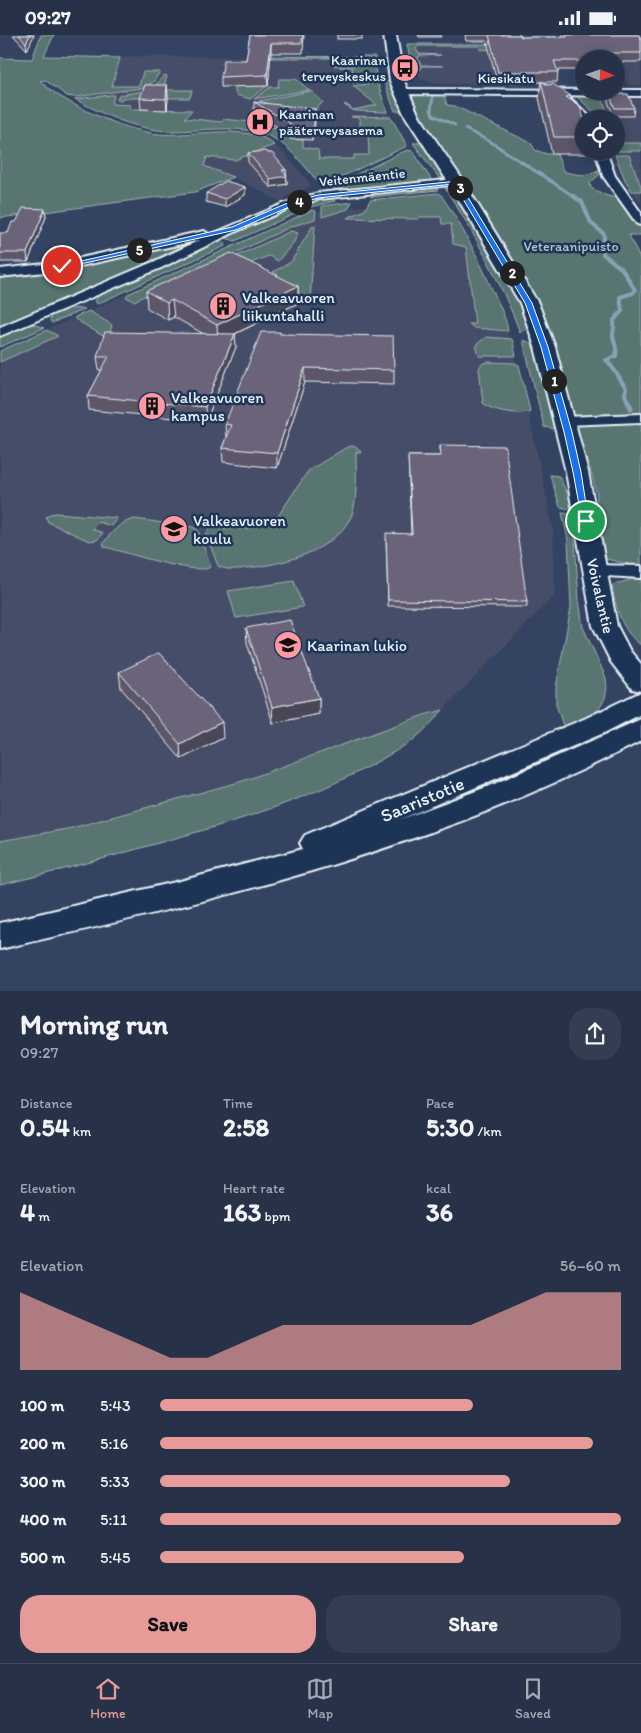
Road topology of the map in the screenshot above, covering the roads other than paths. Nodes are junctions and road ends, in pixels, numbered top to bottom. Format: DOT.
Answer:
graph roads {
  1 [pos="390,35"];
  2 [pos="401,92"];
  3 [pos="556,93"];
  4 [pos="641,93"];
  5 [pos="578,110"];
  6 [pos="603,160"];
  7 [pos="456,182"];
  8 [pos="641,221"];
  9 [pos="234,228"];
  10 [pos="0,273"];
  11 [pos="0,332"];
  12 [pos="641,418"];
  13 [pos="565,421"];
  14 [pos="594,571"];
  15 [pos="641,572"];
  16 [pos="641,682"];
  17 [pos="641,702"];
  18 [pos="641,729"];
  19 [pos="199,888"];
  20 [pos="0,936"];
  1 -- 2 [label="street, Voivalantie"];
  2 -- 3 [label="street, Kiesikatu"];
  2 -- 7 [label="street, Voivalantie"];
  3 -- 4 [label="street, Kiesikatu"];
  3 -- 5 [label="street"];
  6 -- 8 [label="street"];
  7 -- 9 [label="street, Veitenmäentie"];
  7 -- 13 [label="street, Voivalantie"];
  9 -- 10 [label="street"];
  9 -- 11 [label="street, Veitenmäentie"];
  12 -- 13 [label="street"];
  13 -- 14 [label="street, Voivalantie"];
  14 -- 15 [label="street"];
  14 -- 16 [label="street, Voivalantie"];
  17 -- 19 [label="street, Saaristotie"];
  18 -- 19 [label="street, Saaristotie"];
  19 -- 20 [label="street, Saaristotie"];
}
